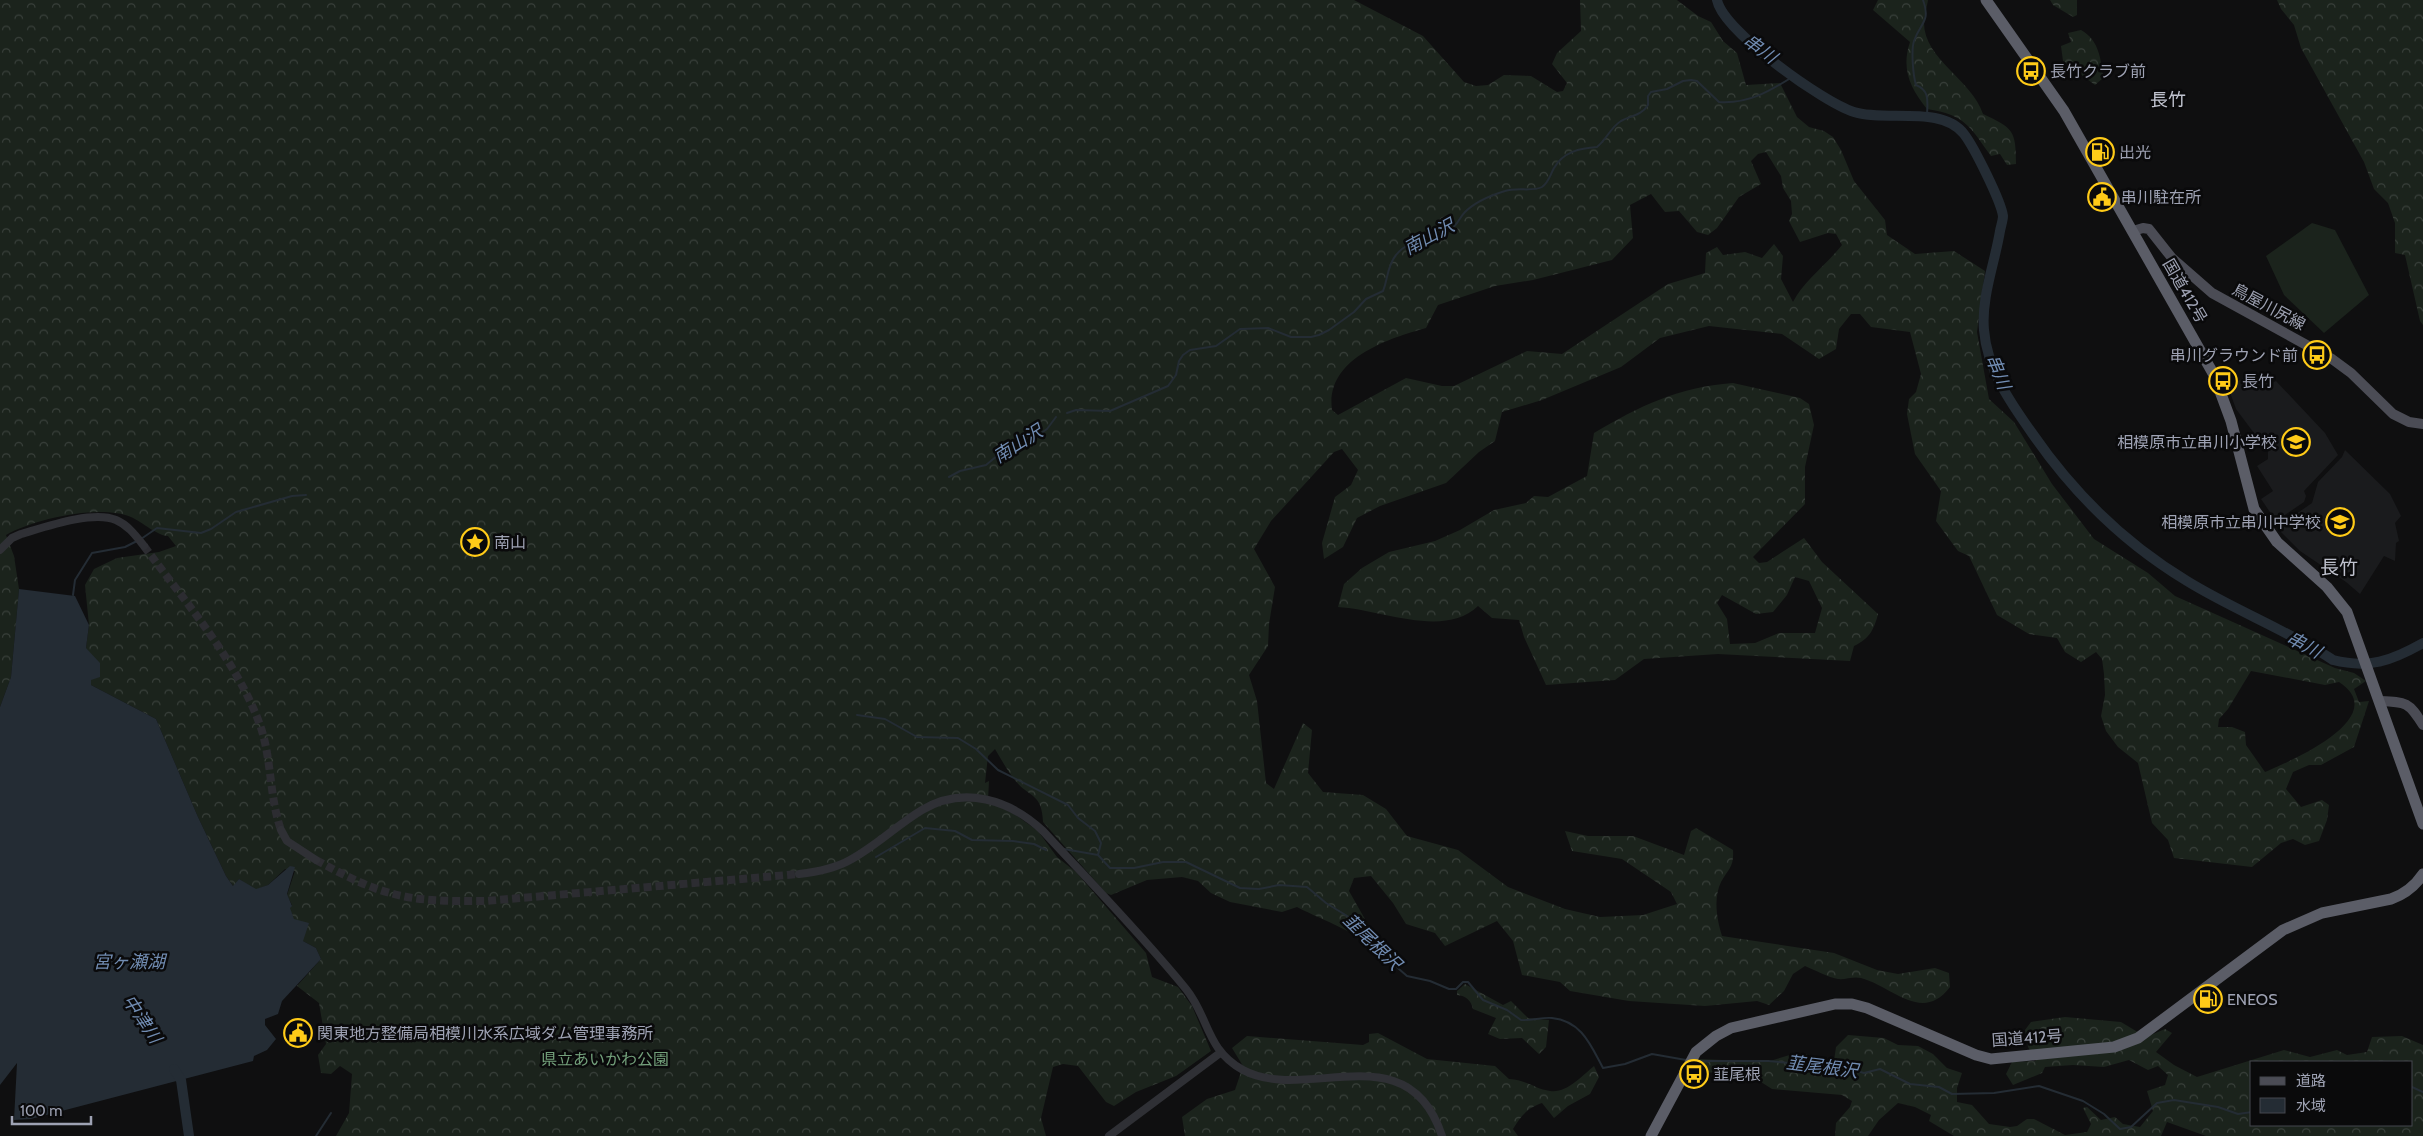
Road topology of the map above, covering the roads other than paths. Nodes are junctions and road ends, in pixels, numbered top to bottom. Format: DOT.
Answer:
graph roads {
  1 [pos="1986,0"];
  2 [pos="2133,231"];
  3 [pos="2423,424"];
  4 [pos="144,546"];
  5 [pos="0,550"];
  6 [pos="2380,701"];
  7 [pos="2423,725"];
  8 [pos="2423,824"];
  9 [pos="280,830"];
  10 [pos="316,860"];
  11 [pos="799,874"];
  12 [pos="2423,874"];
  13 [pos="1220,1053"];
  14 [pos="1109,1136"];
  15 [pos="1442,1136"];
  16 [pos="1651,1136"];
  1 -- 2 [label="highway, 国道412号"];
  2 -- 3 [label="main road, 鳥屋川尻線"];
  2 -- 6 [label="highway, 国道412号"];
  4 -- 5 [label="street"];
  6 -- 7 [label="main road"];
  6 -- 8 [label="highway"];
  9 -- 10 [label="street"];
  11 -- 13 [label="street"];
  12 -- 16 [label="highway, 国道412号"];
  13 -- 14 [label="street"];
  13 -- 15 [label="street"];
}
